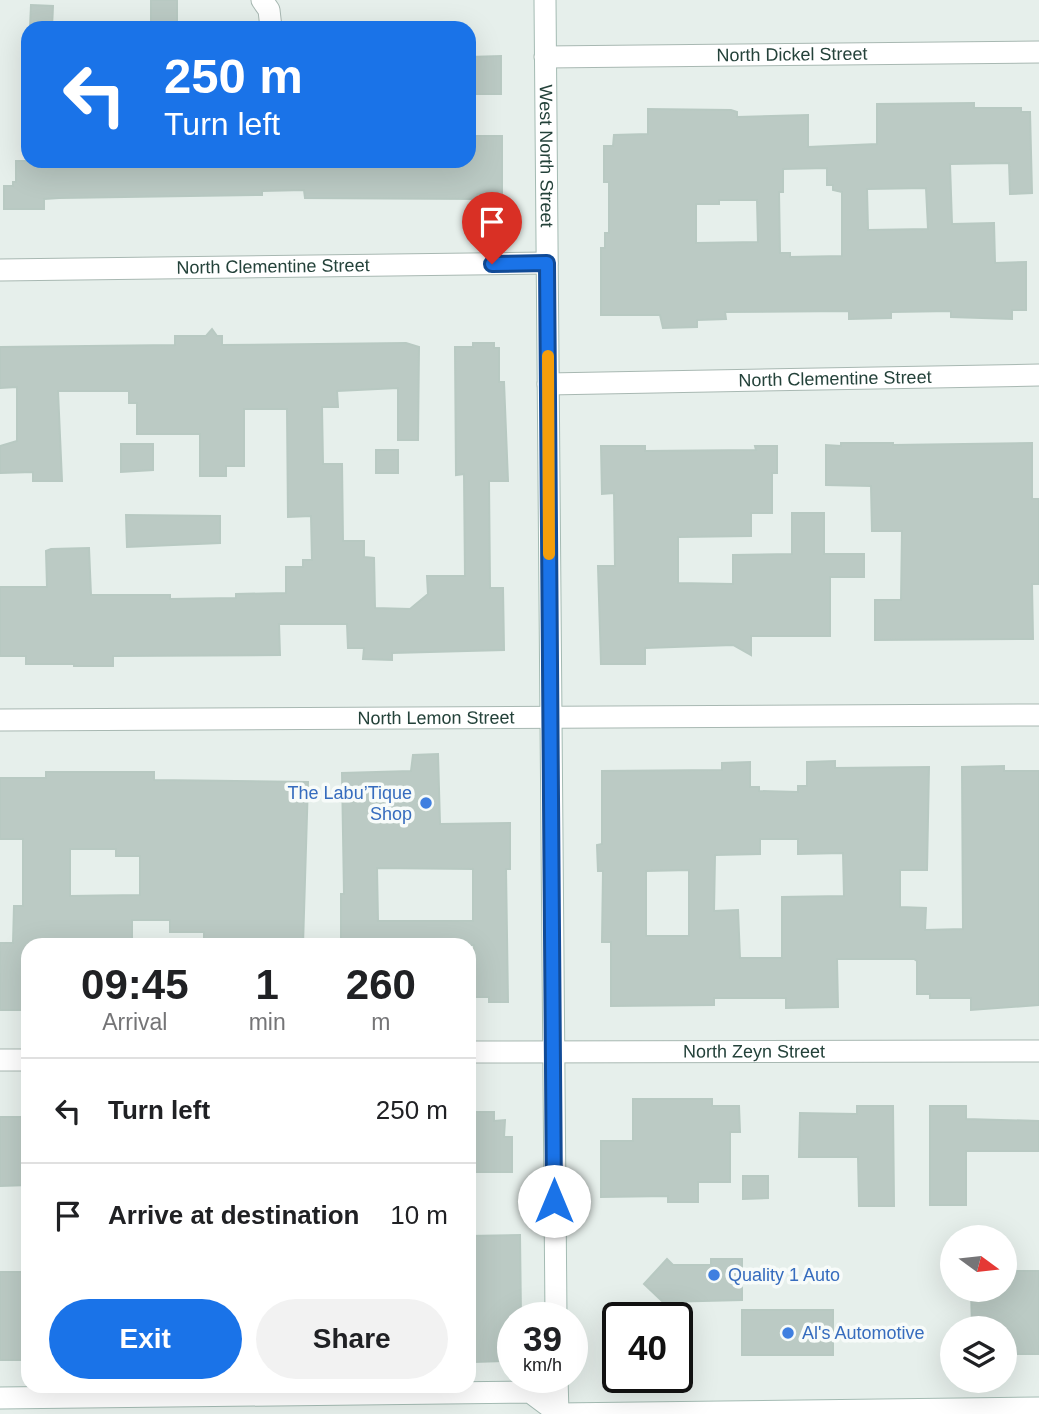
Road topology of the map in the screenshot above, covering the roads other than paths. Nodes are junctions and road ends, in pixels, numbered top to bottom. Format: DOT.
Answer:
graph roads {
  1 [pos="545,0"];
  2 [pos="1039,52"];
  3 [pos="545,57"];
  4 [pos="547,263"];
  5 [pos="0,270"];
  6 [pos="1039,374"];
  7 [pos="548,384"];
  8 [pos="1039,715"];
  9 [pos="551,718"];
  10 [pos="0,720"];
  11 [pos="553,1050"];
  12 [pos="1039,1051"];
  13 [pos="476,1052"];
  14 [pos="0,1060"];
  15 [pos="21,1060"];
  16 [pos="556,1302"];
  17 [pos="442,1393"];
  18 [pos="476,1393"];
  19 [pos="557,1393"];
  20 [pos="0,1398"];
  21 [pos="1039,1408"];
  22 [pos="970,1411"];
  23 [pos="558,1414"];
  1 -- 3 [label="street, West North Street"];
  2 -- 3 [label="street, North Dickel Street"];
  3 -- 4 [label="street, West North Street"];
  4 -- 5 [label="street, North Clementine Street"];
  4 -- 7 [label="street, West North Street"];
  6 -- 7 [label="street, North Clementine Street"];
  7 -- 9 [label="street, West North Street"];
  8 -- 9 [label="street, North Lemon Street"];
  9 -- 10 [label="street, North Lemon Street"];
  9 -- 11 [label="street, West North Street"];
  11 -- 12 [label="street, North Zeyn Street"];
  11 -- 13 [label="street, North Zeyn Street"];
  11 -- 16 [label="street, West North Street"];
  14 -- 15 [label="street"];
  17 -- 20 [label="street"];
  18 -- 23 [label="street"];
  19 -- 23 [label="street"];
  21 -- 22 [label="street"];
  22 -- 23 [label="street"];
}
